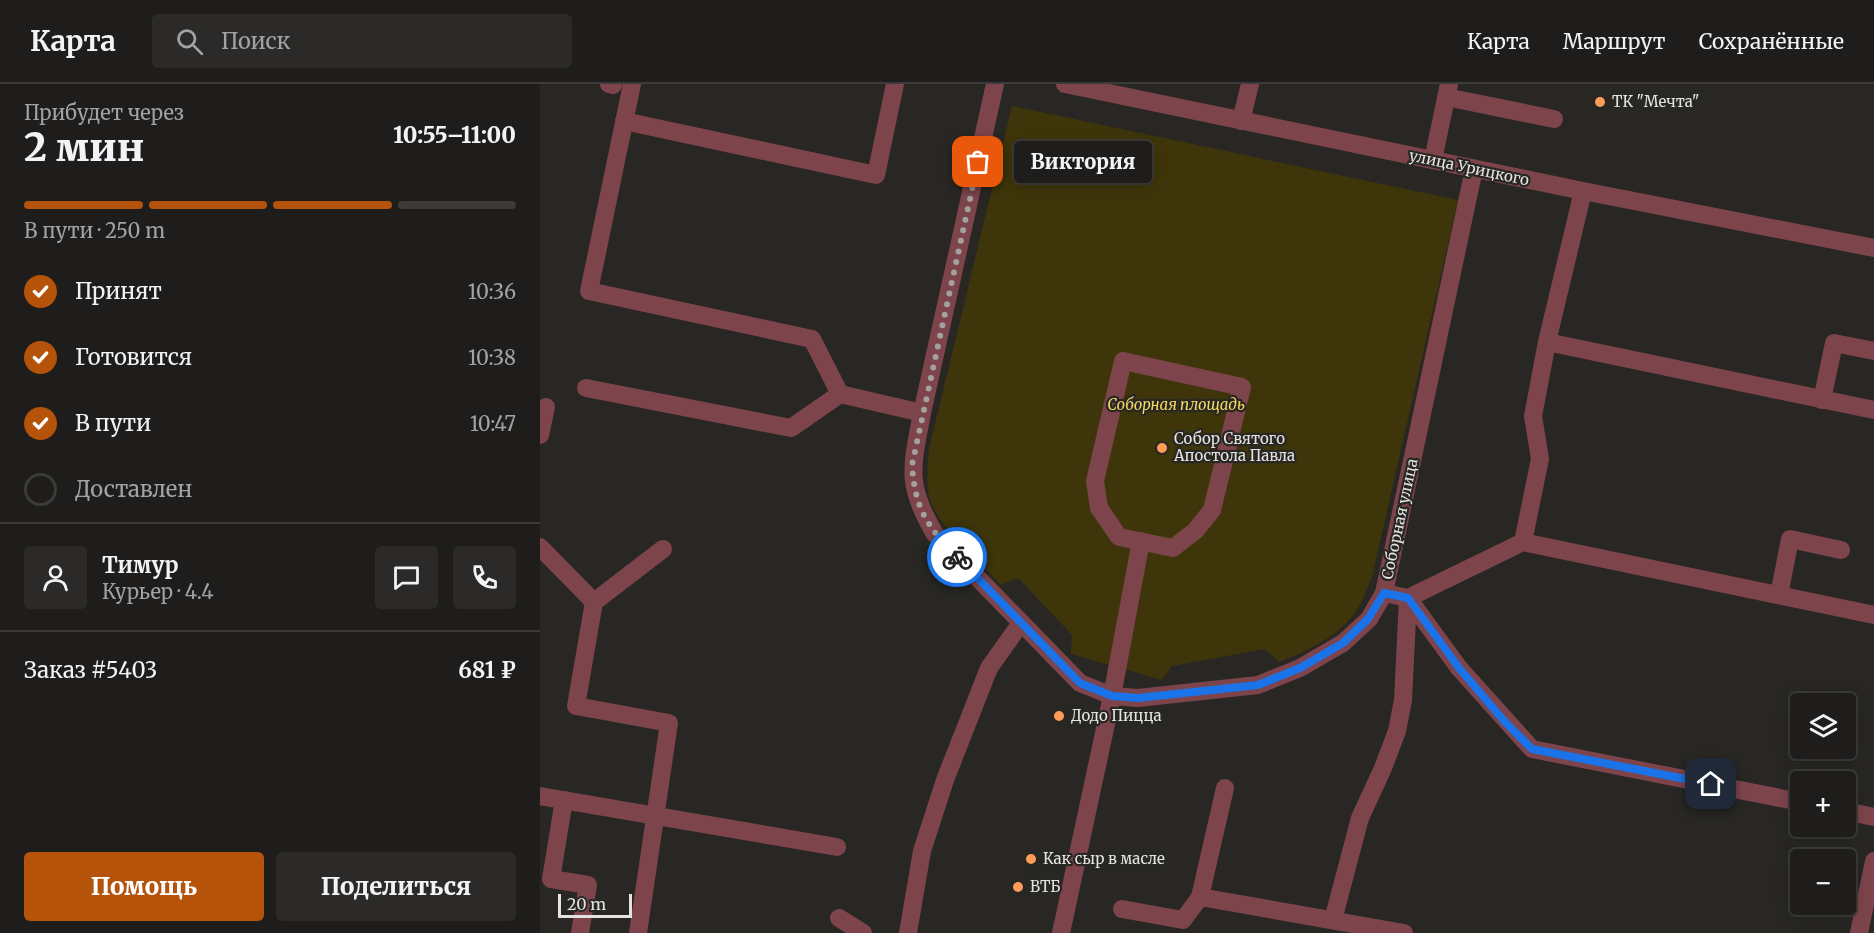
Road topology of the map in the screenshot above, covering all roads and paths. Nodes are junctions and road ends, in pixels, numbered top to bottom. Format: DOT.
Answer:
graph roads {
  1 [pos="632,84"];
  2 [pos="895,84"];
  3 [pos="995,84"];
  4 [pos="1065,84"];
  5 [pos="1250,84"];
  6 [pos="1448,91"];
  7 [pos="1554,119"];
  8 [pos="1242,120"];
  9 [pos="624,121"];
  10 [pos="1433,160"];
  11 [pos="1474,169"];
  12 [pos="1583,191"];
  13 [pos="1874,248"];
  14 [pos="1547,342"];
  15 [pos="1874,351"];
  16 [pos="586,388"];
  17 [pos="840,393"];
  18 [pos="1822,400"];
  19 [pos="546,407"];
  20 [pos="1874,410"];
  21 [pos="922,413"];
  22 [pos="540,435"];
  23 [pos="1141,541"];
  24 [pos="1523,542"];
  25 [pos="540,547"];
  26 [pos="663,549"];
  27 [pos="1841,550"];
  28 [pos="1384,593"];
  29 [pos="1779,595"];
  30 [pos="1408,598"];
  31 [pos="594,602"];
  32 [pos="1874,615"];
  33 [pos="1021,623"];
  34 [pos="1112,696"];
  35 [pos="1225,788"];
  36 [pos="540,796"];
  37 [pos="564,800"];
  38 [pos="1790,800"];
  39 [pos="1856,813"];
  40 [pos="656,814"];
  41 [pos="1874,817"];
  42 [pos="837,847"];
  43 [pos="1874,861"];
  44 [pos="1200,897"];
  45 [pos="1122,909"];
  46 [pos="839,918"];
  47 [pos="1333,920"];
  48 [pos="580,933"];
  49 [pos="638,933"];
  50 [pos="863,933"];
  51 [pos="908,933"];
  52 [pos="1060,933"];
  53 [pos="1404,933"];
  54 [pos="1859,933"];
  1 -- 9 [label="street"];
  2 -- 9 [label="street"];
  3 -- 21 [label="street"];
  4 -- 8 [label="street, улица Урицкого"];
  5 -- 8 [label="street"];
  6 -- 7 [label="street"];
  6 -- 10 [label="street"];
  8 -- 10 [label="street, улица Урицкого"];
  9 -- 17 [label="street"];
  10 -- 11 [label="street, улица Урицкого"];
  11 -- 12 [label="street, улица Урицкого"];
  11 -- 28 [label="street, Соборная улица"];
  12 -- 13 [label="street, улица Урицкого"];
  12 -- 14 [label="street"];
  14 -- 18 [label="street"];
  14 -- 24 [label="street"];
  15 -- 18 [label="street"];
  16 -- 17 [label="street"];
  17 -- 21 [label="street"];
  18 -- 20 [label="street"];
  19 -- 22 [label="street"];
  21 -- 33 [label="street"];
  23 -- 23 [label="street"];
  23 -- 34 [label="street"];
  24 -- 29 [label="street"];
  24 -- 30 [label="street"];
  25 -- 31 [label="street"];
  26 -- 31 [label="street"];
  27 -- 29 [label="street"];
  28 -- 30 [label="street"];
  28 -- 34 [label="street, Соборная улица"];
  29 -- 32 [label="street"];
  30 -- 38 [label="street"];
  30 -- 47 [label="street"];
  31 -- 40 [label="street"];
  33 -- 34 [label="street, Соборная улица"];
  33 -- 51 [label="street"];
  34 -- 52 [label="street"];
  35 -- 44 [label="street"];
  36 -- 37 [label="street"];
  37 -- 40 [label="street"];
  37 -- 48 [label="street"];
  39 -- 41 [label="street"];
  40 -- 42 [label="street"];
  40 -- 49 [label="street"];
  43 -- 54 [label="street"];
  44 -- 45 [label="street"];
  44 -- 47 [label="street"];
  46 -- 50 [label="street"];
  47 -- 53 [label="street"];
}
